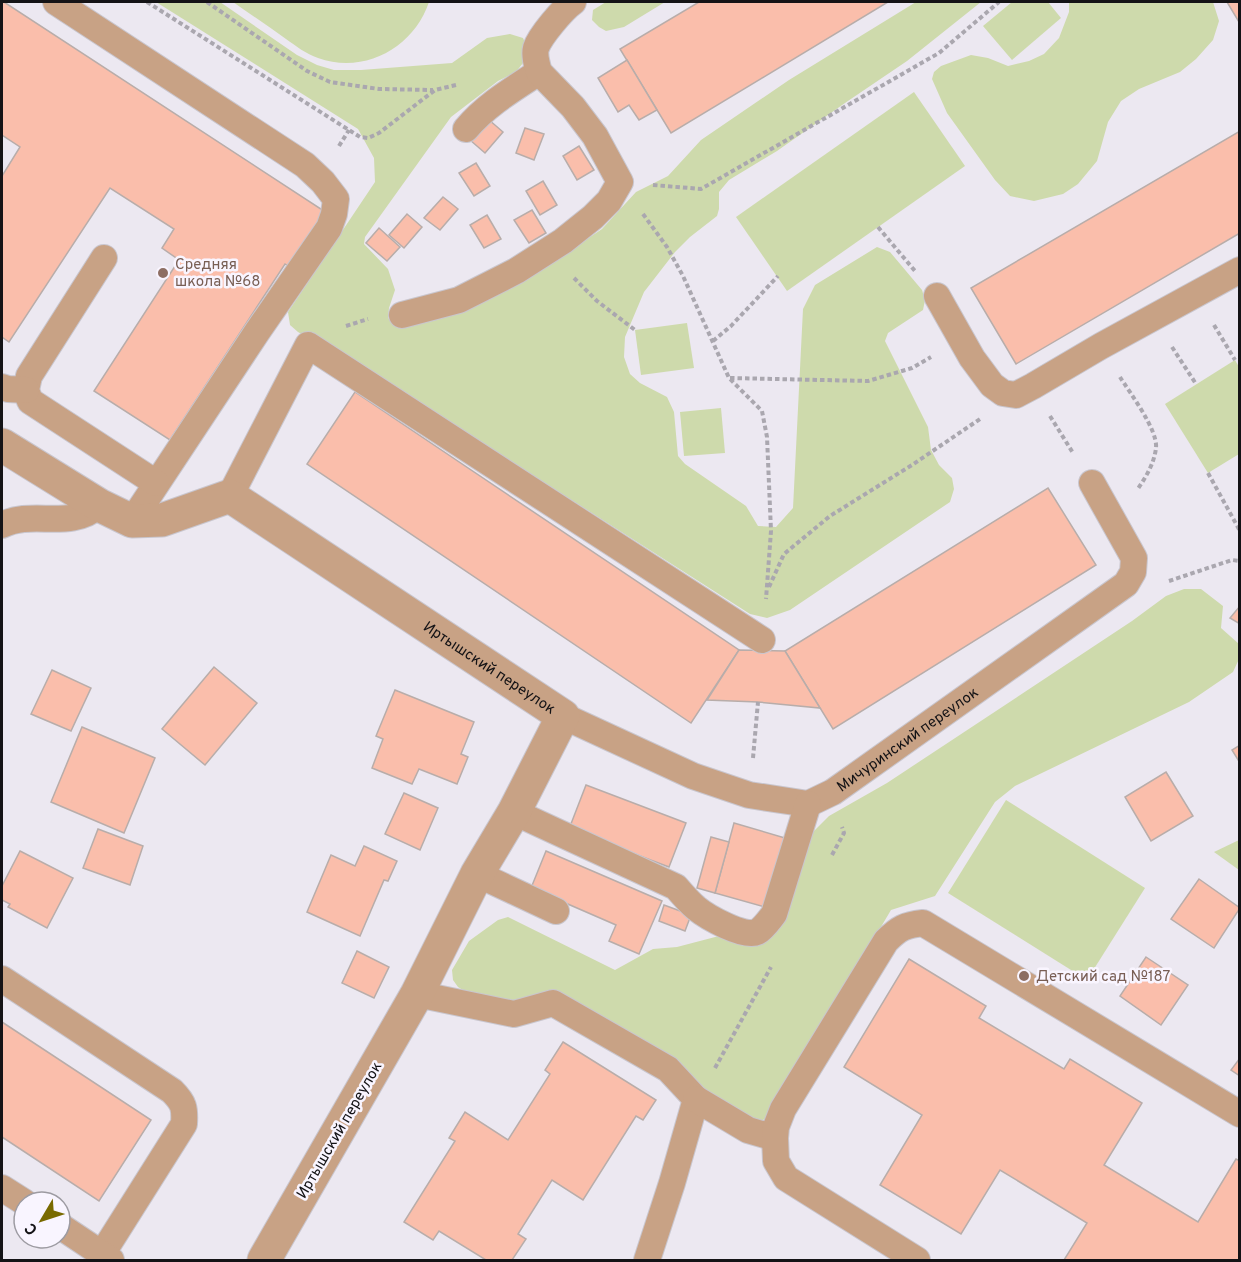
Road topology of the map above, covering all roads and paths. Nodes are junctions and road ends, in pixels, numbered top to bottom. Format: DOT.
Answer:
graph roads {
  1 [pos="56,2"];
  2 [pos="147,2"];
  3 [pos="207,2"];
  4 [pos="573,2"];
  5 [pos="999,2"];
  6 [pos="539,72"];
  7 [pos="458,84"];
  8 [pos="435,90"];
  9 [pos="466,129"];
  10 [pos="620,182"];
  11 [pos="878,227"];
  12 [pos="548,251"];
  13 [pos="104,258"];
  14 [pos="1239,270"];
  15 [pos="778,276"];
  16 [pos="937,296"];
  17 [pos="402,315"];
  18 [pos="634,330"];
  19 [pos="713,341"];
  20 [pos="308,345"];
  21 [pos="1101,346"];
  22 [pos="912,368"];
  23 [pos="729,378"];
  24 [pos="14,389"];
  25 [pos="1024,391"];
  26 [pos="2,445"];
  27 [pos="1208,473"];
  28 [pos="156,483"];
  29 [pos="1092,483"];
  30 [pos="230,496"];
  31 [pos="99,505"];
  32 [pos="1108,513"];
  33 [pos="132,521"];
  34 [pos="2,525"];
  35 [pos="1239,531"];
  36 [pos="1239,561"];
  37 [pos="1179,578"];
  38 [pos="762,640"];
  39 [pos="758,702"];
  40 [pos="563,716"];
  41 [pos="749,795"];
  42 [pos="808,804"];
  43 [pos="514,812"];
  44 [pos="477,874"];
  45 [pos="556,911"];
  46 [pos="2,979"];
  47 [pos="417,994"];
  48 [pos="696,1099"];
  49 [pos="1239,1114"];
  50 [pos="775,1138"];
  51 [pos="72,1234"];
  52 [pos="107,1257"];
  53 [pos="264,1260"];
  54 [pos="647,1260"];
  55 [pos="917,1260"];
  1 -- 28 [label="lane"];
  2 -- 8 [label="path"];
  3 -- 8 [label="path"];
  4 -- 6 [label="lane"];
  5 -- 10 [label="path"];
  6 -- 9 [label="lane"];
  6 -- 10 [label="lane"];
  7 -- 8 [label="path"];
  10 -- 12 [label="lane"];
  10 -- 19 [label="path"];
  11 -- 16 [label="path"];
  12 -- 17 [label="lane"];
  12 -- 18 [label="path"];
  13 -- 24 [label="lane"];
  14 -- 21 [label="lane"];
  15 -- 19 [label="path"];
  16 -- 25 [label="lane"];
  17 -- 20 [label="path"];
  19 -- 23 [label="path"];
  20 -- 30 [label="lane"];
  20 -- 38 [label="lane"];
  21 -- 25 [label="lane"];
  21 -- 32 [label="path"];
  22 -- 23 [label="path"];
  23 -- 25 [label="path"];
  24 -- 28 [label="lane"];
  25 -- 29 [label="path"];
  26 -- 31 [label="street"];
  27 -- 35 [label="path"];
  28 -- 33 [label="lane"];
  29 -- 32 [label="lane, Мичуринский переулок"];
  30 -- 33 [label="street"];
  30 -- 40 [label="street, Иртышский переулок"];
  31 -- 33 [label="street"];
  31 -- 34 [label="lane"];
  32 -- 42 [label="lane, Мичуринский переулок"];
  36 -- 37 [label="path"];
  39 -- 41 [label="path"];
  40 -- 41 [label="lane"];
  40 -- 43 [label="street, Иртышский переулок"];
  41 -- 42 [label="lane"];
  42 -- 43 [label="lane"];
  43 -- 44 [label="street, Иртышский переулок"];
  44 -- 45 [label="lane"];
  44 -- 47 [label="street, Иртышский переулок"];
  46 -- 52 [label="lane"];
  47 -- 48 [label="lane"];
  47 -- 53 [label="street, Иртышский переулок"];
  48 -- 50 [label="lane"];
  48 -- 54 [label="lane"];
  49 -- 50 [label="lane"];
  50 -- 55 [label="lane"];
  51 -- 52 [label="lane"];
}
